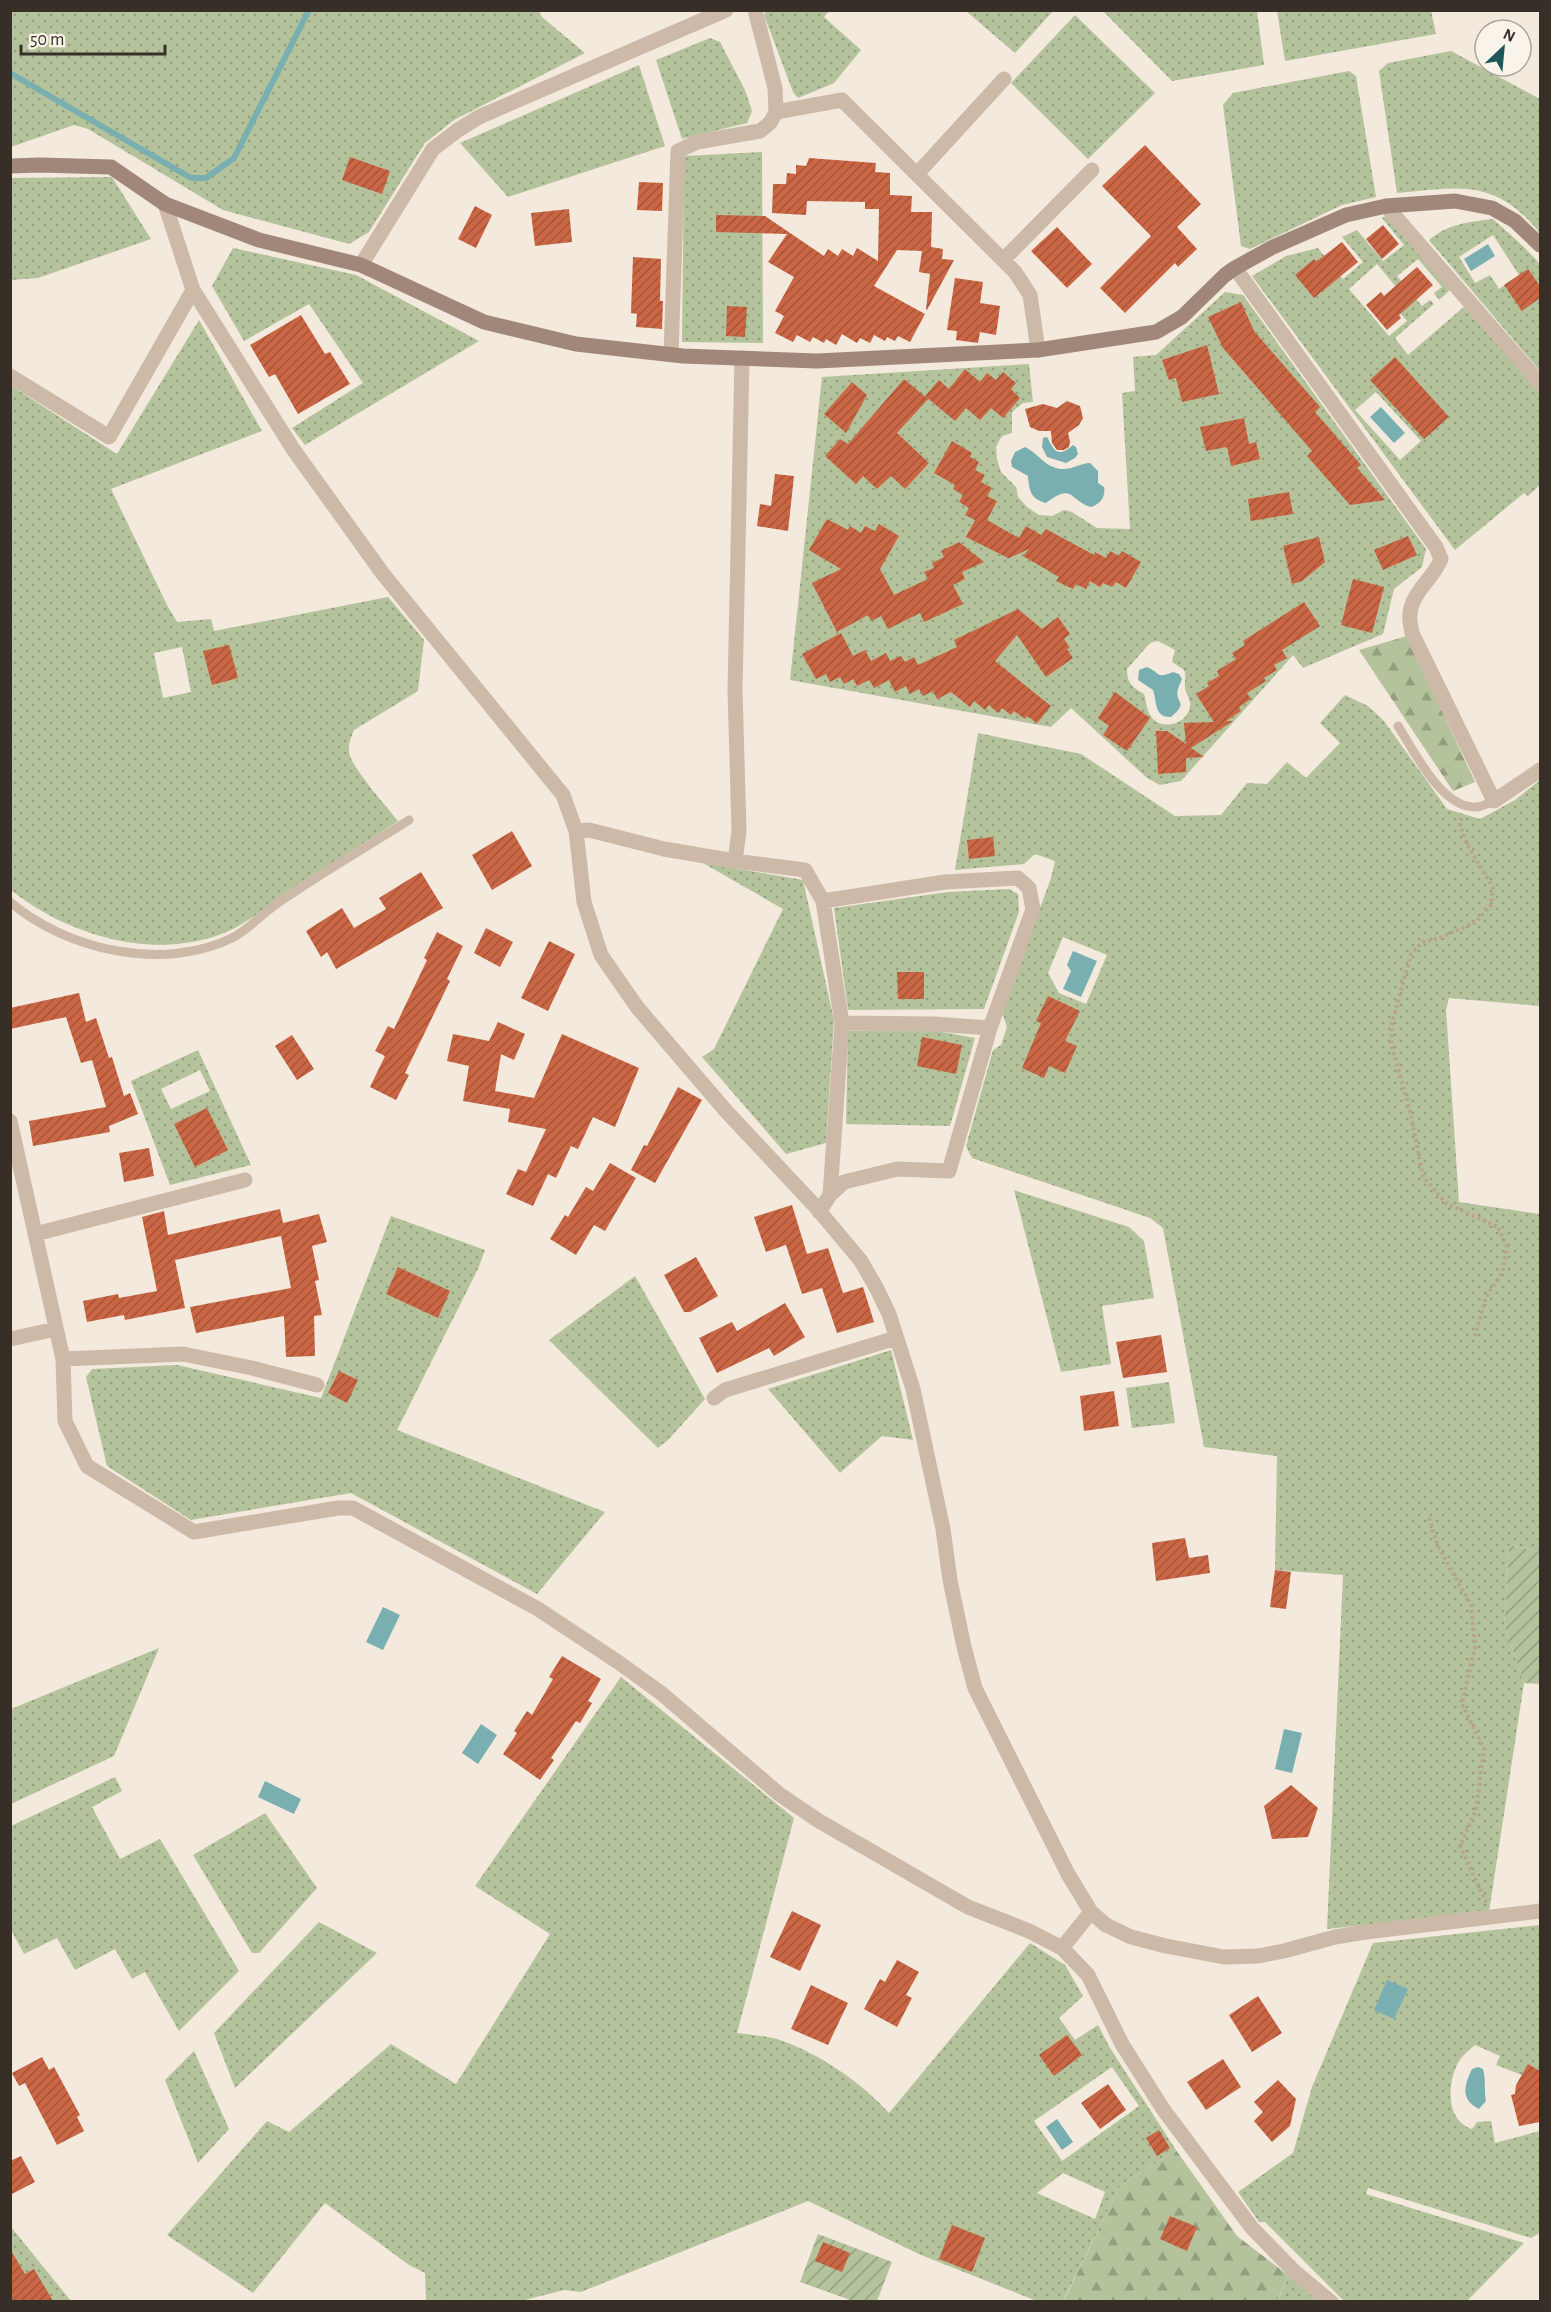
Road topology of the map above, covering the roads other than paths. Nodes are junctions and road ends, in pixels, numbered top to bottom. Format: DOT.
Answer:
graph roads {
  1 [pos="726,10"];
  2 [pos="755,10"];
  3 [pos="1004,79"];
  4 [pos="776,112"];
  5 [pos="10,166"];
  6 [pos="1092,170"];
  7 [pos="917,174"];
  8 [pos="165,204"];
  9 [pos="1386,206"];
  10 [pos="1540,246"];
  11 [pos="1003,260"];
  12 [pos="361,265"];
  13 [pos="1235,268"];
  14 [pos="193,290"];
  15 [pos="1038,350"];
  16 [pos="671,354"];
  17 [pos="742,358"];
  18 [pos="10,376"];
  19 [pos="1540,383"];
  20 [pos="1398,726"];
  21 [pos="1540,770"];
  22 [pos="1494,801"];
  23 [pos="409,820"];
  24 [pos="576,831"];
  25 [pos="735,861"];
  26 [pos="823,901"];
  27 [pos="10,902"];
  28 [pos="842,1023"];
  29 [pos="990,1028"];
  30 [pos="10,1121"];
  31 [pos="245,1180"];
  32 [pos="830,1195"];
  33 [pos="819,1212"];
  34 [pos="35,1234"];
  35 [pos="56,1329"];
  36 [pos="896,1338"];
  37 [pos="10,1339"];
  38 [pos="63,1359"];
  39 [pos="317,1385"];
  40 [pos="714,1398"];
  41 [pos="1540,1911"];
  42 [pos="1091,1912"];
  43 [pos="1062,1948"];
  44 [pos="1331,2301"];
  1 -- 12 [label="street"];
  2 -- 4 [label="street"];
  3 -- 7 [label="street"];
  4 -- 7 [label="street"];
  4 -- 16 [label="street"];
  5 -- 8 [label="street"];
  6 -- 11 [label="street"];
  7 -- 11 [label="street"];
  8 -- 12 [label="street"];
  8 -- 14 [label="street"];
  9 -- 10 [label="street"];
  9 -- 13 [label="street"];
  9 -- 19 [label="street"];
  11 -- 15 [label="street"];
  12 -- 16 [label="street"];
  13 -- 15 [label="street"];
  13 -- 22 [label="street"];
  14 -- 18 [label="street"];
  14 -- 24 [label="street"];
  15 -- 17 [label="street"];
  16 -- 17 [label="street"];
  17 -- 25 [label="street"];
  20 -- 22 [label="lane"];
  21 -- 22 [label="street"];
  23 -- 27 [label="lane"];
  24 -- 25 [label="street"];
  24 -- 33 [label="street"];
  25 -- 26 [label="street"];
  26 -- 28 [label="street"];
  26 -- 29 [label="street"];
  28 -- 29 [label="street"];
  28 -- 32 [label="street"];
  29 -- 32 [label="street"];
  30 -- 34 [label="street"];
  31 -- 34 [label="street"];
  32 -- 33 [label="street"];
  33 -- 36 [label="street"];
  34 -- 35 [label="street"];
  35 -- 37 [label="street"];
  35 -- 38 [label="street"];
  36 -- 40 [label="street"];
  36 -- 42 [label="street"];
  38 -- 39 [label="street"];
  38 -- 43 [label="street"];
  41 -- 42 [label="street"];
  42 -- 43 [label="street"];
  43 -- 44 [label="street"];
}
